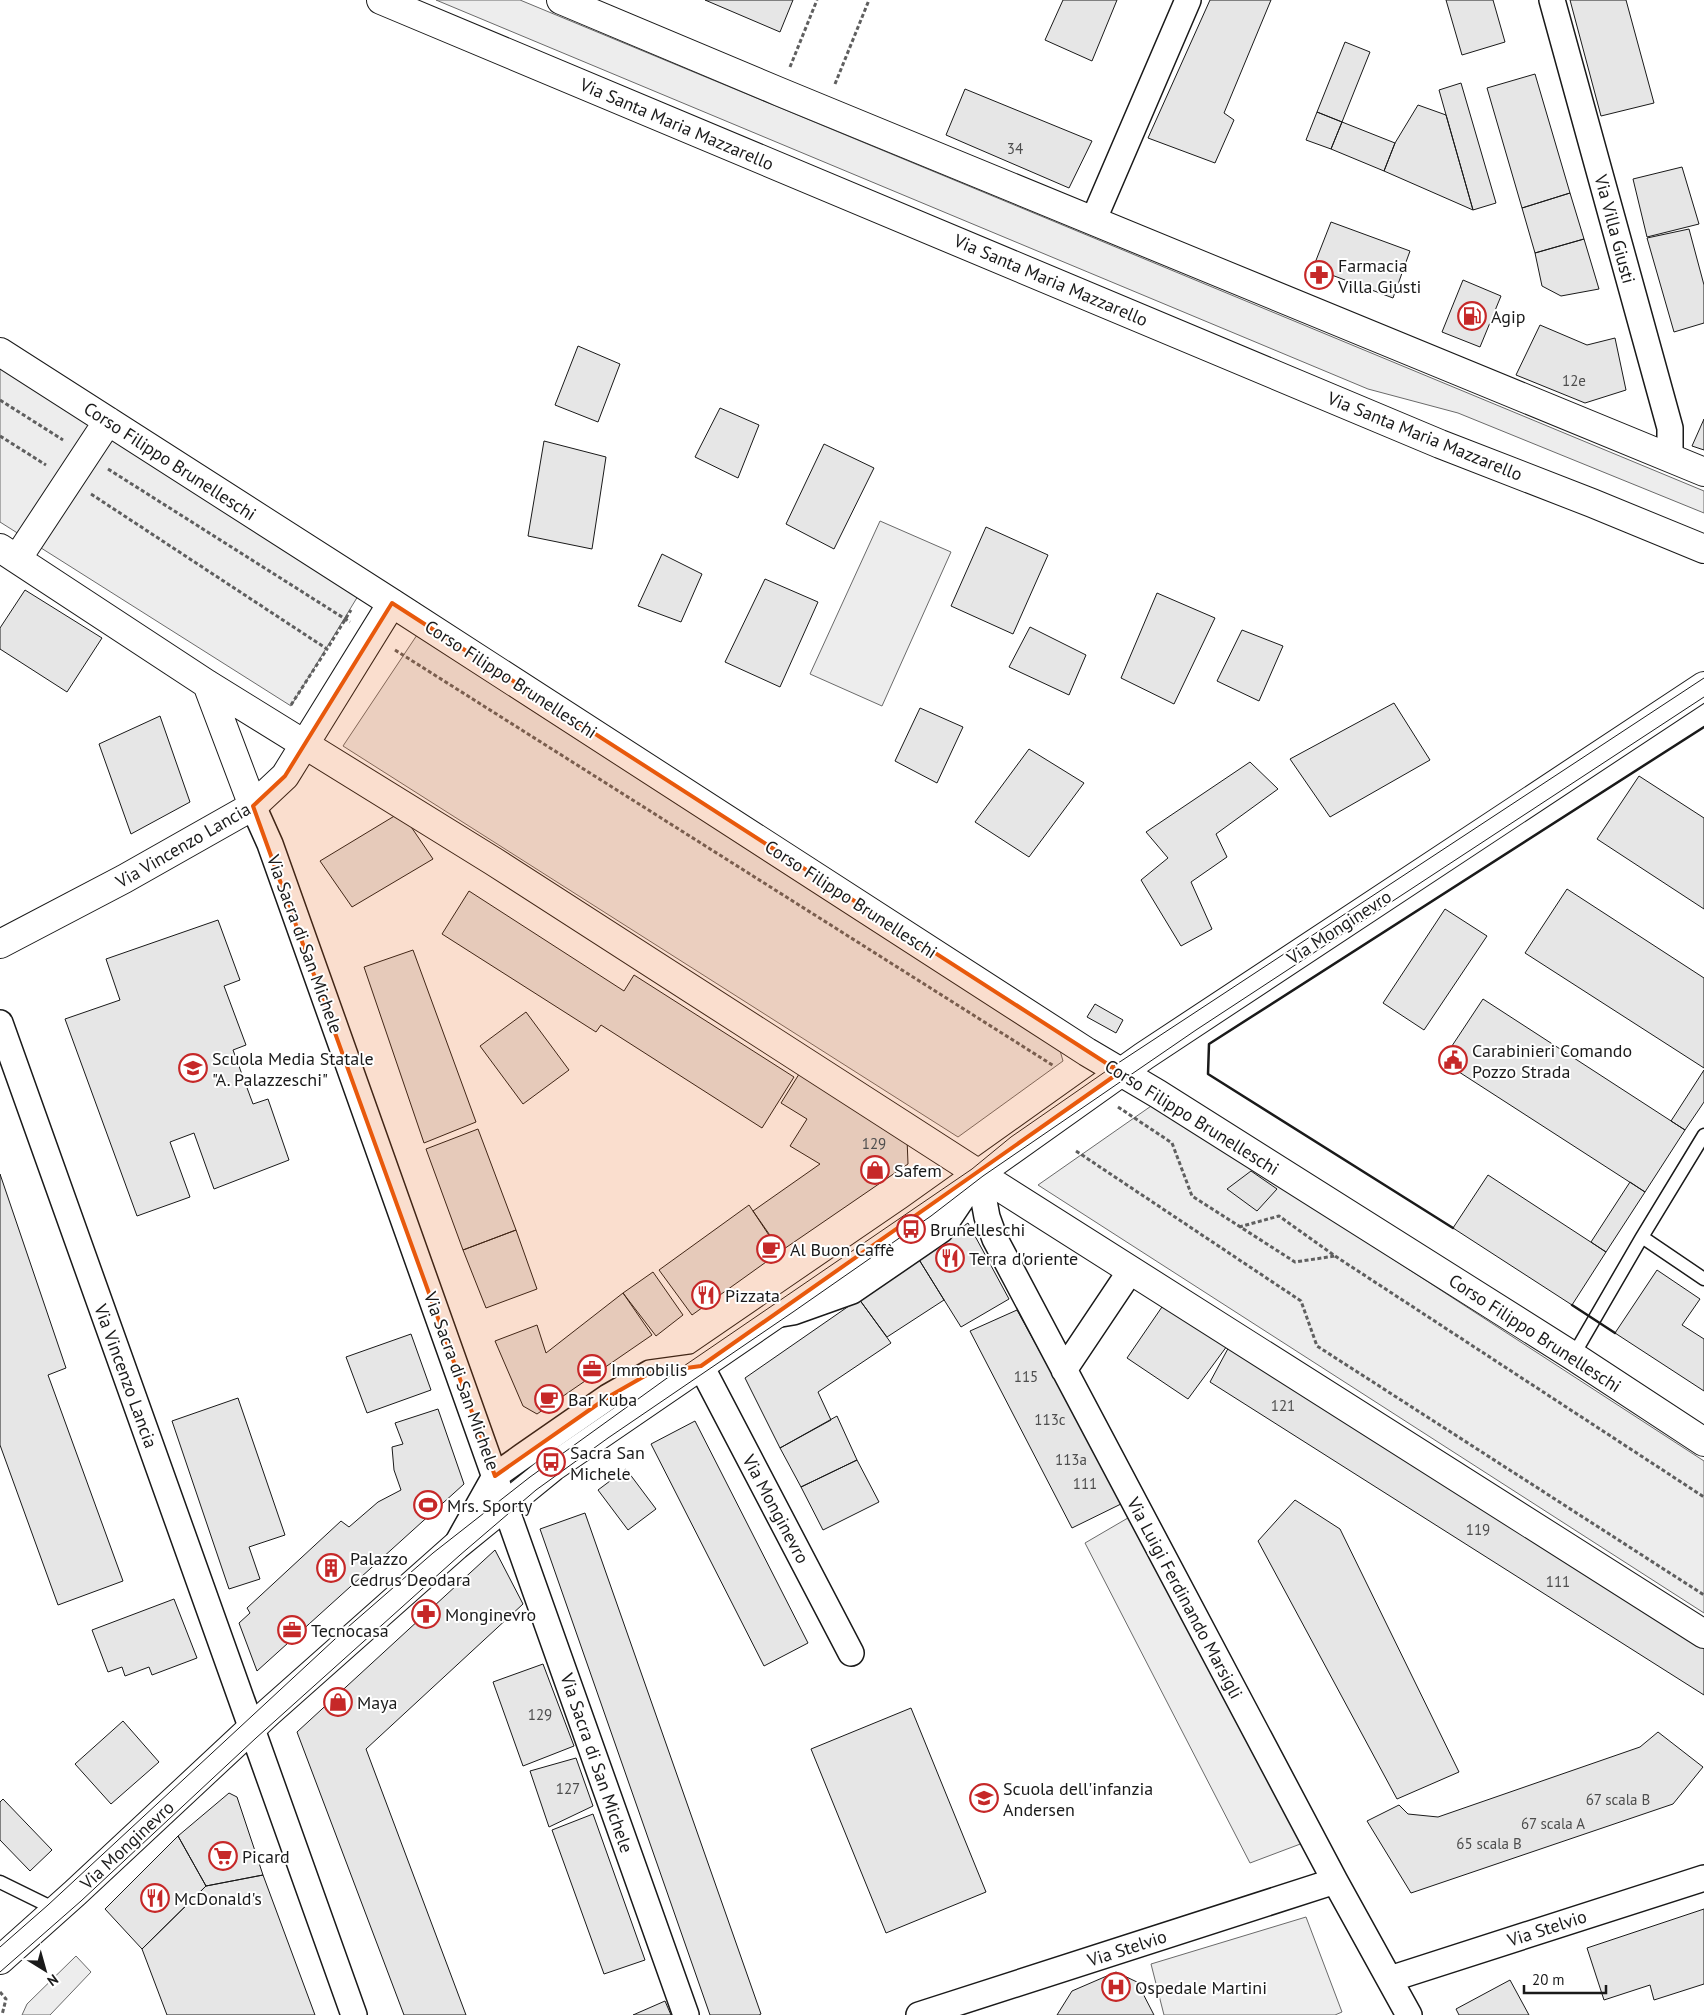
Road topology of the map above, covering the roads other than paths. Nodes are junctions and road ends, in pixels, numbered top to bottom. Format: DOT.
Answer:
graph roads {
  1 [pos="561,0"];
  2 [pos="1188,0"];
  3 [pos="1552,0"];
  4 [pos="394,2"];
  5 [pos="1093,221"];
  6 [pos="0,352"];
  7 [pos="108,421"];
  8 [pos="1670,458"];
  9 [pos="1704,472"];
  10 [pos="1704,549"];
  11 [pos="9,554"];
  12 [pos="392,602"];
  13 [pos="207,684"];
  14 [pos="1704,686"];
  15 [pos="305,744"];
  16 [pos="253,806"];
  17 [pos="0,944"];
  18 [pos="0,1023"];
  19 [pos="1120,1072"];
  20 [pos="1704,1135"];
  21 [pos="979,1174"];
  22 [pos="1642,1237"];
  23 [pos="1131,1270"];
  24 [pos="1704,1278"];
  25 [pos="1573,1356"];
  26 [pos="701,1366"];
  27 [pos="1064,1370"];
  28 [pos="1704,1442"];
  29 [pos="495,1476"];
  30 [pos="506,1504"];
  31 [pos="456,1546"];
  32 [pos="1704,1634"];
  33 [pos="851,1653"];
  34 [pos="253,1729"];
  35 [pos="1704,1878"];
  36 [pos="1335,1881"];
  37 [pos="0,1882"];
  38 [pos="57,1910"];
  39 [pos="0,1960"];
  40 [pos="1390,1979"];
  41 [pos="354,2015"];
  42 [pos="686,2015"];
  43 [pos="919,2015"];
  44 [pos="1409,2015"];
  1 -- 5 [label="street"];
  2 -- 5 [label="street"];
  3 -- 8 [label="street, Via Villa Giusti"];
  4 -- 10 [label="street, Via Santa Maria Mazzarello"];
  5 -- 8 [label="street"];
  6 -- 7 [label="street, Corso Filippo Brunelleschi"];
  7 -- 11 [label="street"];
  7 -- 12 [label="street, Corso Filippo Brunelleschi"];
  8 -- 9 [label="street"];
  11 -- 13 [label="street"];
  12 -- 15 [label="street, Via Vincenzo Lancia"];
  12 -- 19 [label="street, Corso Filippo Brunelleschi"];
  13 -- 15 [label="street"];
  13 -- 16 [label="street"];
  14 -- 19 [label="street, Via Monginevro"];
  15 -- 16 [label="street, Via Vincenzo Lancia"];
  15 -- 21 [label="street"];
  16 -- 17 [label="street, Via Vincenzo Lancia"];
  16 -- 29 [label="street, Via Sacra di San Michele"];
  18 -- 34 [label="street, Via Vincenzo Lancia"];
  19 -- 21 [label="street, Via Monginevro"];
  19 -- 25 [label="street, Corso Filippo Brunelleschi"];
  20 -- 22 [label="lane"];
  21 -- 23 [label="street"];
  21 -- 26 [label="street, Via Monginevro"];
  21 -- 27 [label="street, Via Luigi Ferdinando Marsigli"];
  22 -- 24 [label="lane"];
  22 -- 25 [label="lane"];
  23 -- 27 [label="street"];
  23 -- 32 [label="street"];
  25 -- 28 [label="street, Corso Filippo Brunelleschi"];
  26 -- 29 [label="street, Via Monginevro"];
  26 -- 30 [label="street, Via Monginevro"];
  26 -- 33 [label="street, Via Monginevro"];
  27 -- 36 [label="street, Via Luigi Ferdinando Marsigli"];
  29 -- 30 [label="street, Via Sacra di San Michele"];
  29 -- 31 [label="street, Via Monginevro"];
  30 -- 31 [label="street, Via Monginevro"];
  30 -- 42 [label="street, Via Sacra di San Michele"];
  31 -- 34 [label="street, Via Monginevro"];
  34 -- 38 [label="street, Via Monginevro"];
  34 -- 41 [label="street"];
  35 -- 40 [label="street, Via Stelvio"];
  36 -- 40 [label="street, Via Luigi Ferdinando Marsigli"];
  36 -- 43 [label="street, Via Stelvio"];
  37 -- 38 [label="lane"];
  38 -- 39 [label="street, Via Monginevro"];
  40 -- 44 [label="street, Via Luigi Ferdinando Marsigli"];
}
